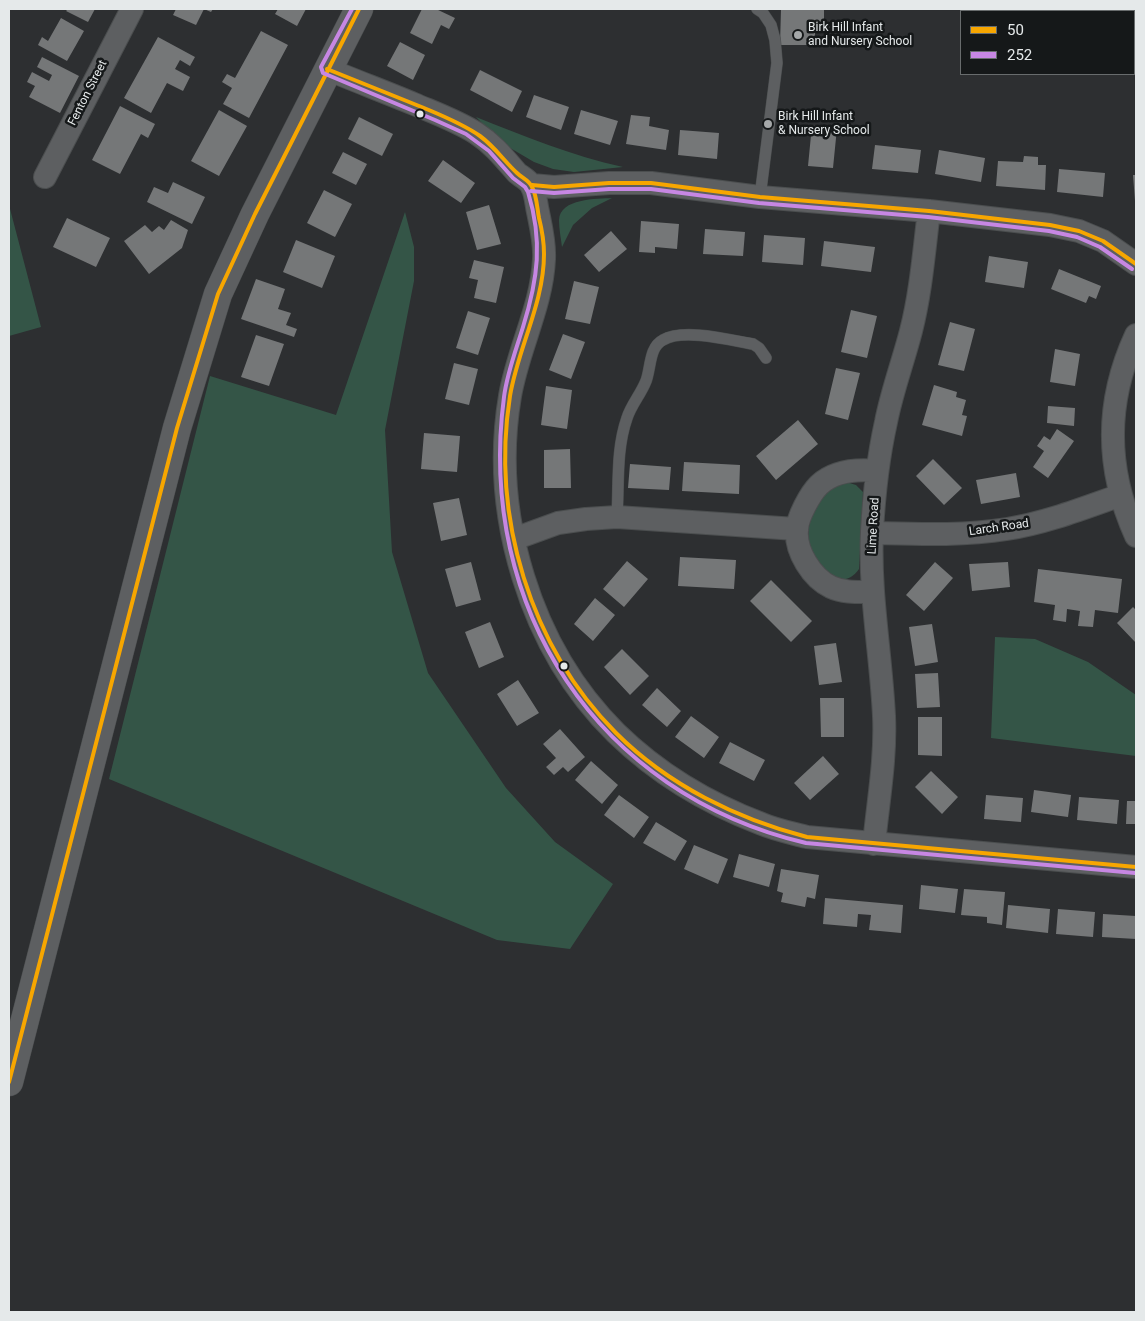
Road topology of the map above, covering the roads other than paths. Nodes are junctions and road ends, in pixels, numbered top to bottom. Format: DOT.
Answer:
graph roads {
  1 [pos="132,9"];
  2 [pos="358,9"];
  3 [pos="757,9"];
  4 [pos="327,69"];
  5 [pos="45,177"];
  6 [pos="532,185"];
  7 [pos="760,196"];
  8 [pos="930,211"];
  9 [pos="1136,264"];
  10 [pos="1134,346"];
  11 [pos="766,358"];
  12 [pos="877,471"];
  13 [pos="1121,495"];
  14 [pos="617,517"];
  15 [pos="796,529"];
  16 [pos="872,533"];
  17 [pos="1136,536"];
  18 [pos="514,539"];
  19 [pos="872,592"];
  20 [pos="874,844"];
  21 [pos="1136,867"];
  22 [pos="9,1082"];
  1 -- 5 [label="street, Fenton Street"];
  2 -- 4 [label="main road"];
  3 -- 7 [label="lane"];
  4 -- 6 [label="street"];
  4 -- 22 [label="main road"];
  6 -- 7 [label="street"];
  6 -- 18 [label="street"];
  7 -- 8 [label="street"];
  8 -- 9 [label="street"];
  8 -- 12 [label="street, Lime Road"];
  10 -- 13 [label="street"];
  11 -- 14 [label="lane"];
  12 -- 15 [label="street"];
  12 -- 16 [label="street, Lime Road"];
  13 -- 16 [label="street, Larch Road"];
  13 -- 17 [label="street"];
  14 -- 15 [label="street"];
  14 -- 18 [label="street"];
  15 -- 19 [label="street"];
  16 -- 19 [label="street, Lime Road"];
  18 -- 20 [label="street"];
  19 -- 20 [label="street, Lime Road"];
  20 -- 21 [label="street"];
}
